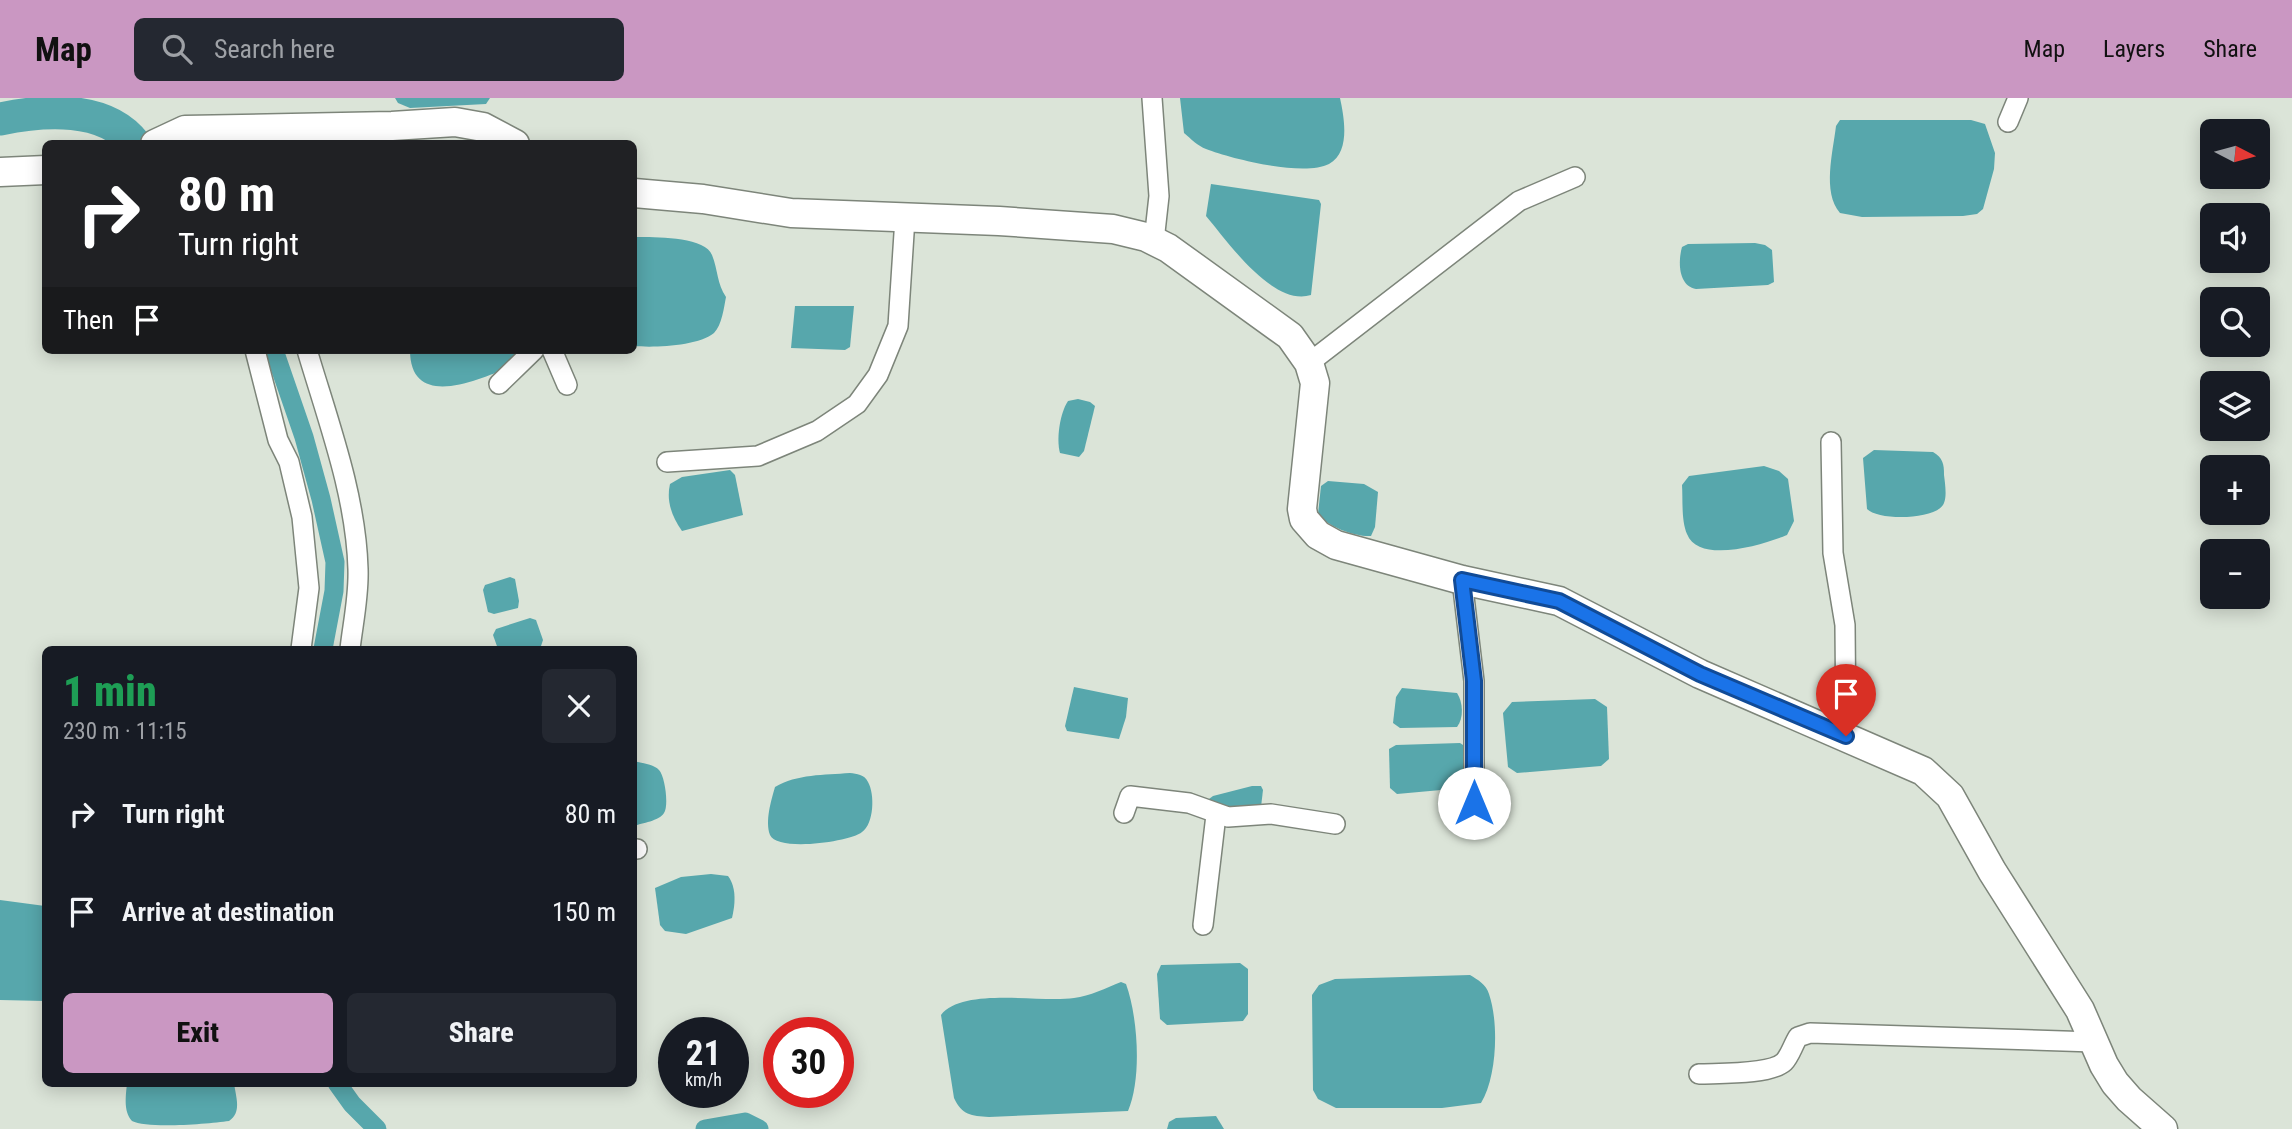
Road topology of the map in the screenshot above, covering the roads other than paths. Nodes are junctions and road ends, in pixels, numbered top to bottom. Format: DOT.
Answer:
graph roads {
  1 [pos="1152,98"];
  2 [pos="2018,98"];
  3 [pos="2008,122"];
  4 [pos="171,139"];
  5 [pos="507,140"];
  6 [pos="42,170"];
  7 [pos="0,172"];
  8 [pos="1575,177"];
  9 [pos="637,193"];
  10 [pos="905,218"];
  11 [pos="1154,241"];
  12 [pos="256,354"];
  13 [pos="308,354"];
  14 [pos="530,354"];
  15 [pos="554,354"];
  16 [pos="1309,363"];
  17 [pos="499,384"];
  18 [pos="567,385"];
  19 [pos="1831,442"];
  20 [pos="667,461"];
  21 [pos="1462,580"];
  22 [pos="300,646"];
  23 [pos="350,646"];
  24 [pos="1846,736"];
  25 [pos="1474,803"];
  26 [pos="1124,813"];
  27 [pos="1216,815"];
  28 [pos="1335,824"];
  29 [pos="1203,925"];
  30 [pos="2094,1042"];
  31 [pos="1699,1074"];
  32 [pos="2163,1129"];
  1 -- 11 [label="street"];
  2 -- 3 [label="street"];
  4 -- 5 [label="street"];
  6 -- 7 [label="street"];
  8 -- 16 [label="street"];
  9 -- 10 [label="street"];
  10 -- 11 [label="street"];
  10 -- 20 [label="street"];
  11 -- 16 [label="street"];
  12 -- 22 [label="street"];
  13 -- 23 [label="street"];
  14 -- 17 [label="street"];
  15 -- 18 [label="street"];
  16 -- 21 [label="street"];
  19 -- 24 [label="street"];
  21 -- 24 [label="street"];
  21 -- 25 [label="street"];
  24 -- 30 [label="street"];
  26 -- 27 [label="street"];
  27 -- 28 [label="street"];
  27 -- 29 [label="street"];
  30 -- 31 [label="street"];
  30 -- 32 [label="street"];
}
